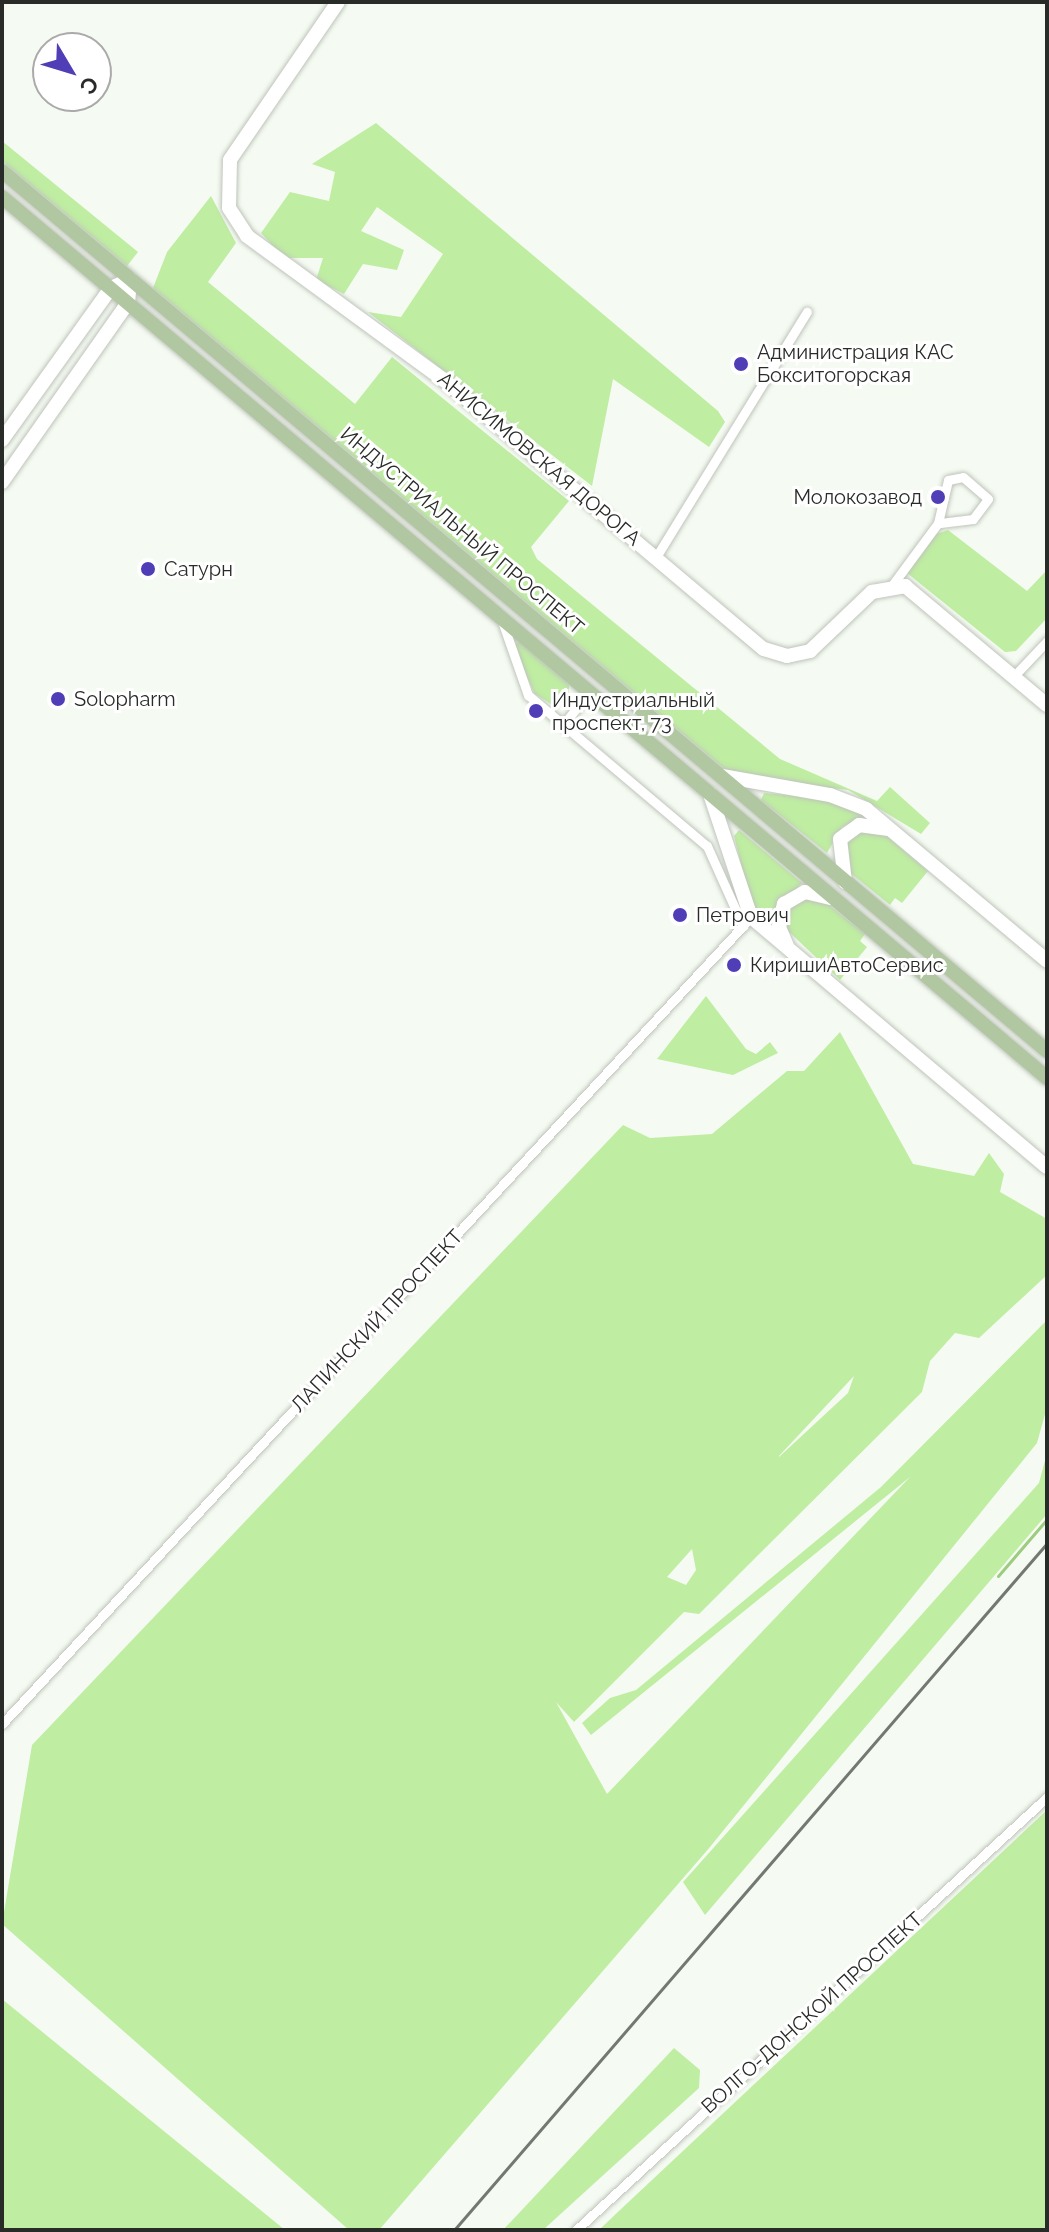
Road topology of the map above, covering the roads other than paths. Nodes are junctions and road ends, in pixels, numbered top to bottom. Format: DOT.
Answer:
graph roads {
  1 [pos="338,2"];
  2 [pos="2,171"];
  3 [pos="2,197"];
  4 [pos="130,279"];
  5 [pos="111,288"];
  6 [pos="128,303"];
  7 [pos="807,312"];
  8 [pos="2,440"];
  9 [pos="2,482"];
  10 [pos="938,523"];
  11 [pos="656,557"];
  12 [pos="893,584"];
  13 [pos="501,616"];
  14 [pos="1047,641"];
  15 [pos="1013,677"];
  16 [pos="590,691"];
  17 [pos="1047,705"];
  18 [pos="563,725"];
  19 [pos="721,776"];
  20 [pos="708,790"];
  21 [pos="893,831"];
  22 [pos="845,882"];
  23 [pos="833,898"];
  24 [pos="747,921"];
  25 [pos="789,950"];
  26 [pos="1047,961"];
  27 [pos="1047,1051"];
  28 [pos="1047,1078"];
  29 [pos="1047,1167"];
  30 [pos="2,1724"];
  31 [pos="1047,1797"];
  32 [pos="576,2230"];
  1 -- 11 [label="street, АНИСИМОВСКАЯ ДОРОГА"];
  2 -- 4 [label="main road, ИНДУСТРИАЛЬНЫЙ ПРОСПЕКТ"];
  3 -- 5 [label="main road, ИНДУСТРИАЛЬНЫЙ ПРОСПЕКТ"];
  4 -- 5 [label="street"];
  4 -- 6 [label="street"];
  4 -- 19 [label="main road, ИНДУСТРИАЛЬНЫЙ ПРОСПЕКТ"];
  5 -- 6 [label="main road, ИНДУСТРИАЛЬНЫЙ ПРОСПЕКТ"];
  5 -- 8 [label="street"];
  6 -- 9 [label="street"];
  6 -- 13 [label="main road, ИНДУСТРИАЛЬНЫЙ ПРОСПЕКТ"];
  7 -- 11 [label="street"];
  10 -- 10 [label="street"];
  10 -- 12 [label="street"];
  11 -- 12 [label="street, АНИСИМОВСКАЯ ДОРОГА"];
  12 -- 15 [label="street"];
  13 -- 16 [label="main road, ИНДУСТРИАЛЬНЫЙ ПРОСПЕКТ"];
  13 -- 18 [label="street"];
  14 -- 15 [label="street"];
  15 -- 17 [label="street"];
  16 -- 18 [label="street"];
  16 -- 20 [label="main road, ИНДУСТРИАЛЬНЫЙ ПРОСПЕКТ"];
  18 -- 24 [label="street"];
  19 -- 21 [label="street"];
  19 -- 22 [label="main road, ИНДУСТРИАЛЬНЫЙ ПРОСПЕКТ"];
  20 -- 23 [label="main road, ИНДУСТРИАЛЬНЫЙ ПРОСПЕКТ"];
  20 -- 24 [label="street"];
  21 -- 22 [label="street"];
  21 -- 26 [label="street"];
  22 -- 27 [label="main road, ИНДУСТРИАЛЬНЫЙ ПРОСПЕКТ"];
  23 -- 25 [label="street"];
  23 -- 28 [label="main road, ИНДУСТРИАЛЬНЫЙ ПРОСПЕКТ"];
  24 -- 25 [label="street"];
  24 -- 30 [label="street, ЛАПИНСКИЙ ПРОСПЕКТ"];
  25 -- 29 [label="street"];
  31 -- 32 [label="street, ВОЛГО-ДОНСКОЙ ПРОСПЕКТ"];
}
